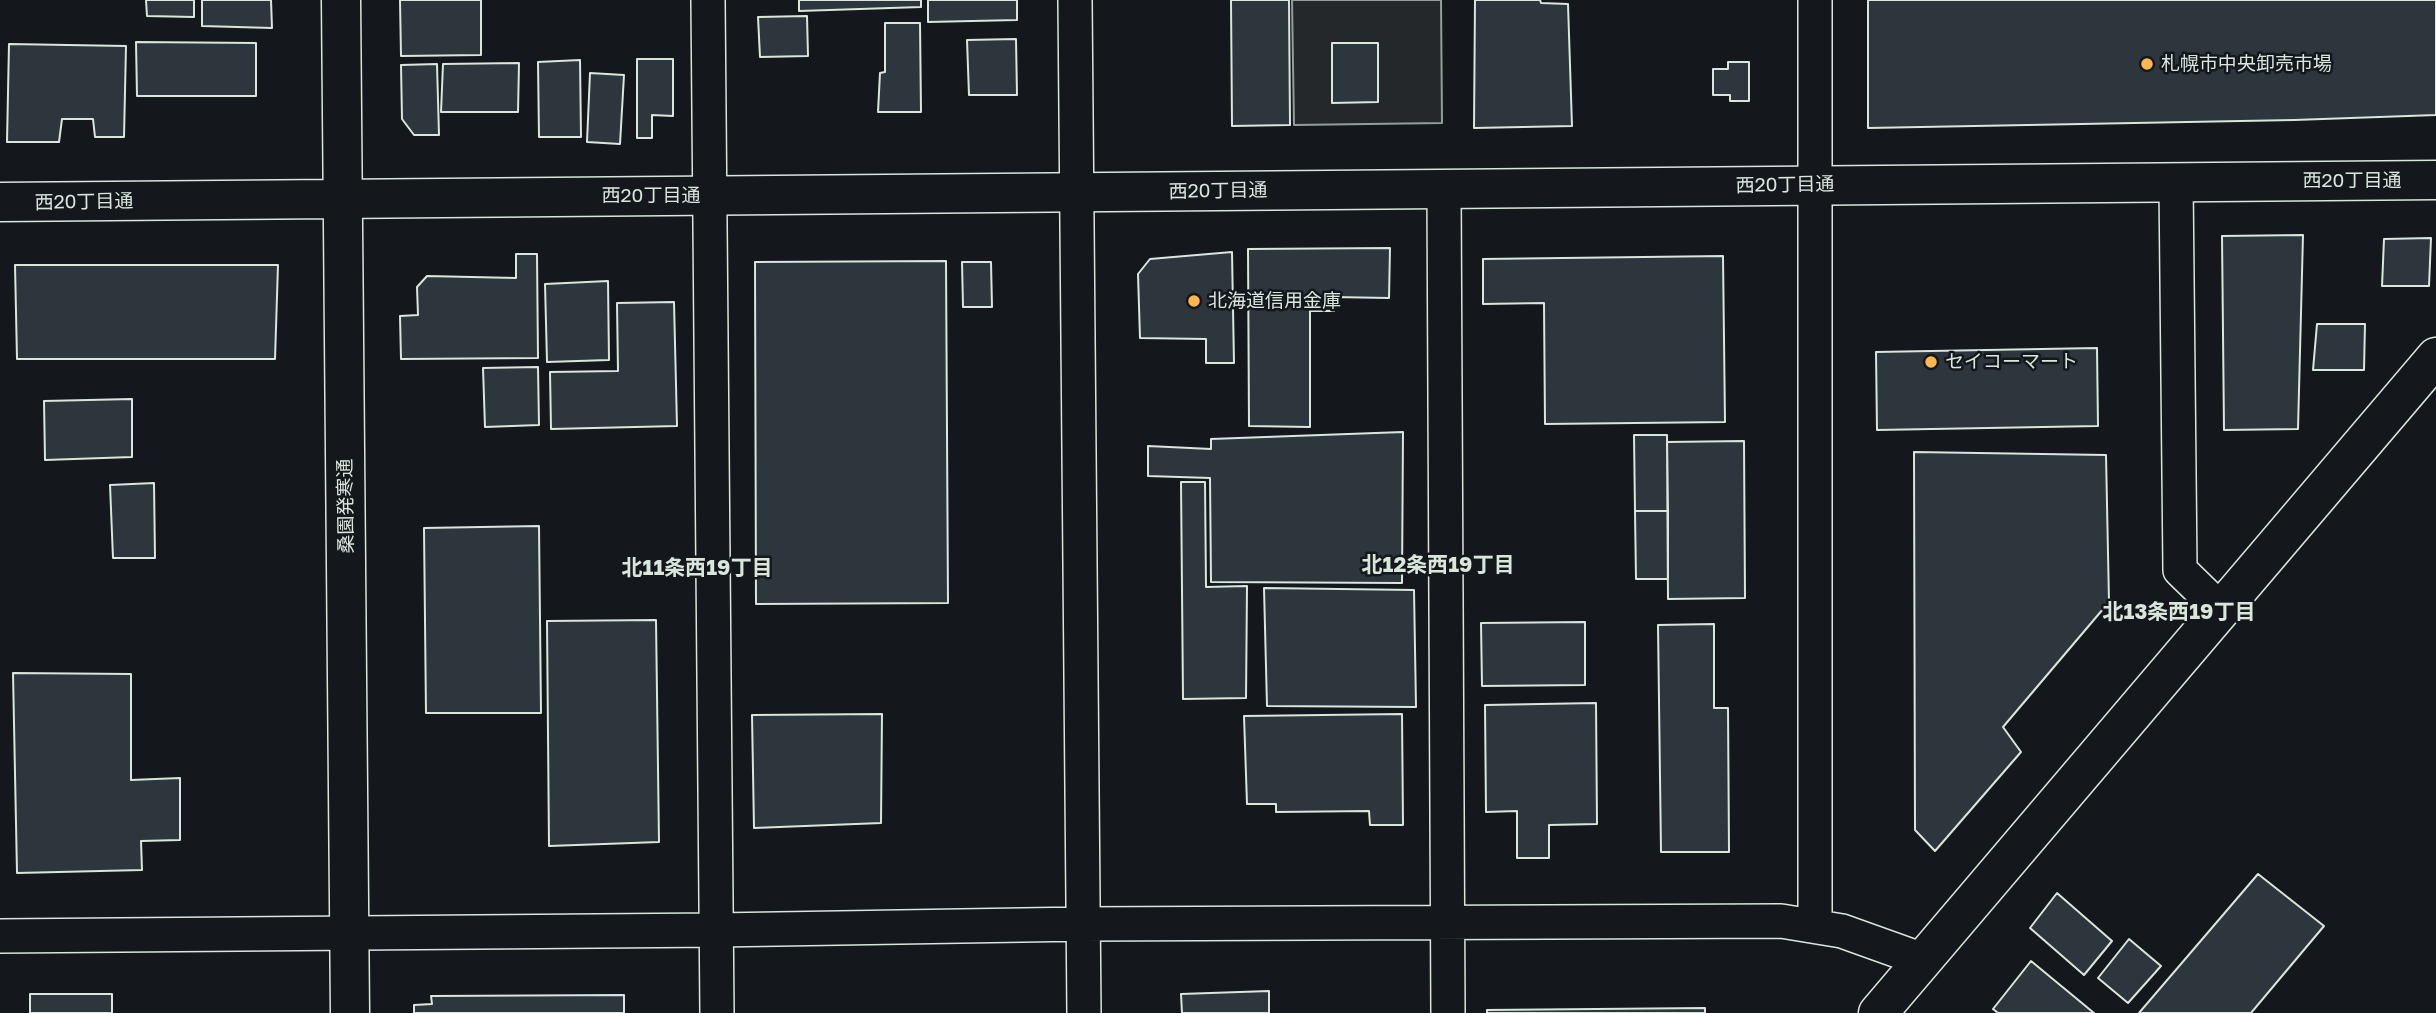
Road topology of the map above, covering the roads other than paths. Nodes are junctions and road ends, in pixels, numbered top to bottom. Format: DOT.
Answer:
graph roads {
  1 [pos="341,0"];
  2 [pos="708,0"];
  3 [pos="1075,0"];
  4 [pos="1815,0"];
  5 [pos="2436,180"];
  6 [pos="2176,182"];
  7 [pos="1817,185"];
  8 [pos="1444,189"];
  9 [pos="1076,193"];
  10 [pos="709,196"];
  11 [pos="343,199"];
  12 [pos="0,202"];
  13 [pos="2436,357"];
  14 [pos="2220,609"];
  15 [pos="1446,923"];
  16 [pos="1083,924"];
  17 [pos="1815,926"];
  18 [pos="717,930"];
  19 [pos="349,932"];
  20 [pos="0,936"];
  21 [pos="1923,960"];
  22 [pos="350,1013"];
  23 [pos="717,1013"];
  24 [pos="1084,1013"];
  25 [pos="1448,1013"];
  26 [pos="1878,1013"];
  1 -- 11 [label="street, 桑園発寒通"];
  2 -- 10 [label="street"];
  3 -- 9 [label="street"];
  4 -- 7 [label="street"];
  5 -- 6 [label="street, 西20丁目通"];
  6 -- 7 [label="street, 西20丁目通"];
  6 -- 14 [label="street"];
  7 -- 8 [label="street, 西20丁目通"];
  7 -- 17 [label="street"];
  8 -- 9 [label="street, 西20丁目通"];
  8 -- 15 [label="street"];
  9 -- 10 [label="street, 西20丁目通"];
  9 -- 16 [label="street"];
  10 -- 11 [label="street, 西20丁目通"];
  10 -- 18 [label="street"];
  11 -- 12 [label="street, 西20丁目通"];
  11 -- 19 [label="street, 桑園発寒通"];
  13 -- 14 [label="street"];
  14 -- 21 [label="street"];
  15 -- 16 [label="street"];
  15 -- 17 [label="street"];
  15 -- 25 [label="street"];
  16 -- 18 [label="street"];
  16 -- 24 [label="street"];
  17 -- 21 [label="street"];
  18 -- 19 [label="street"];
  18 -- 23 [label="street"];
  19 -- 20 [label="street"];
  19 -- 22 [label="street, 桑園発寒通"];
  21 -- 26 [label="street"];
}
